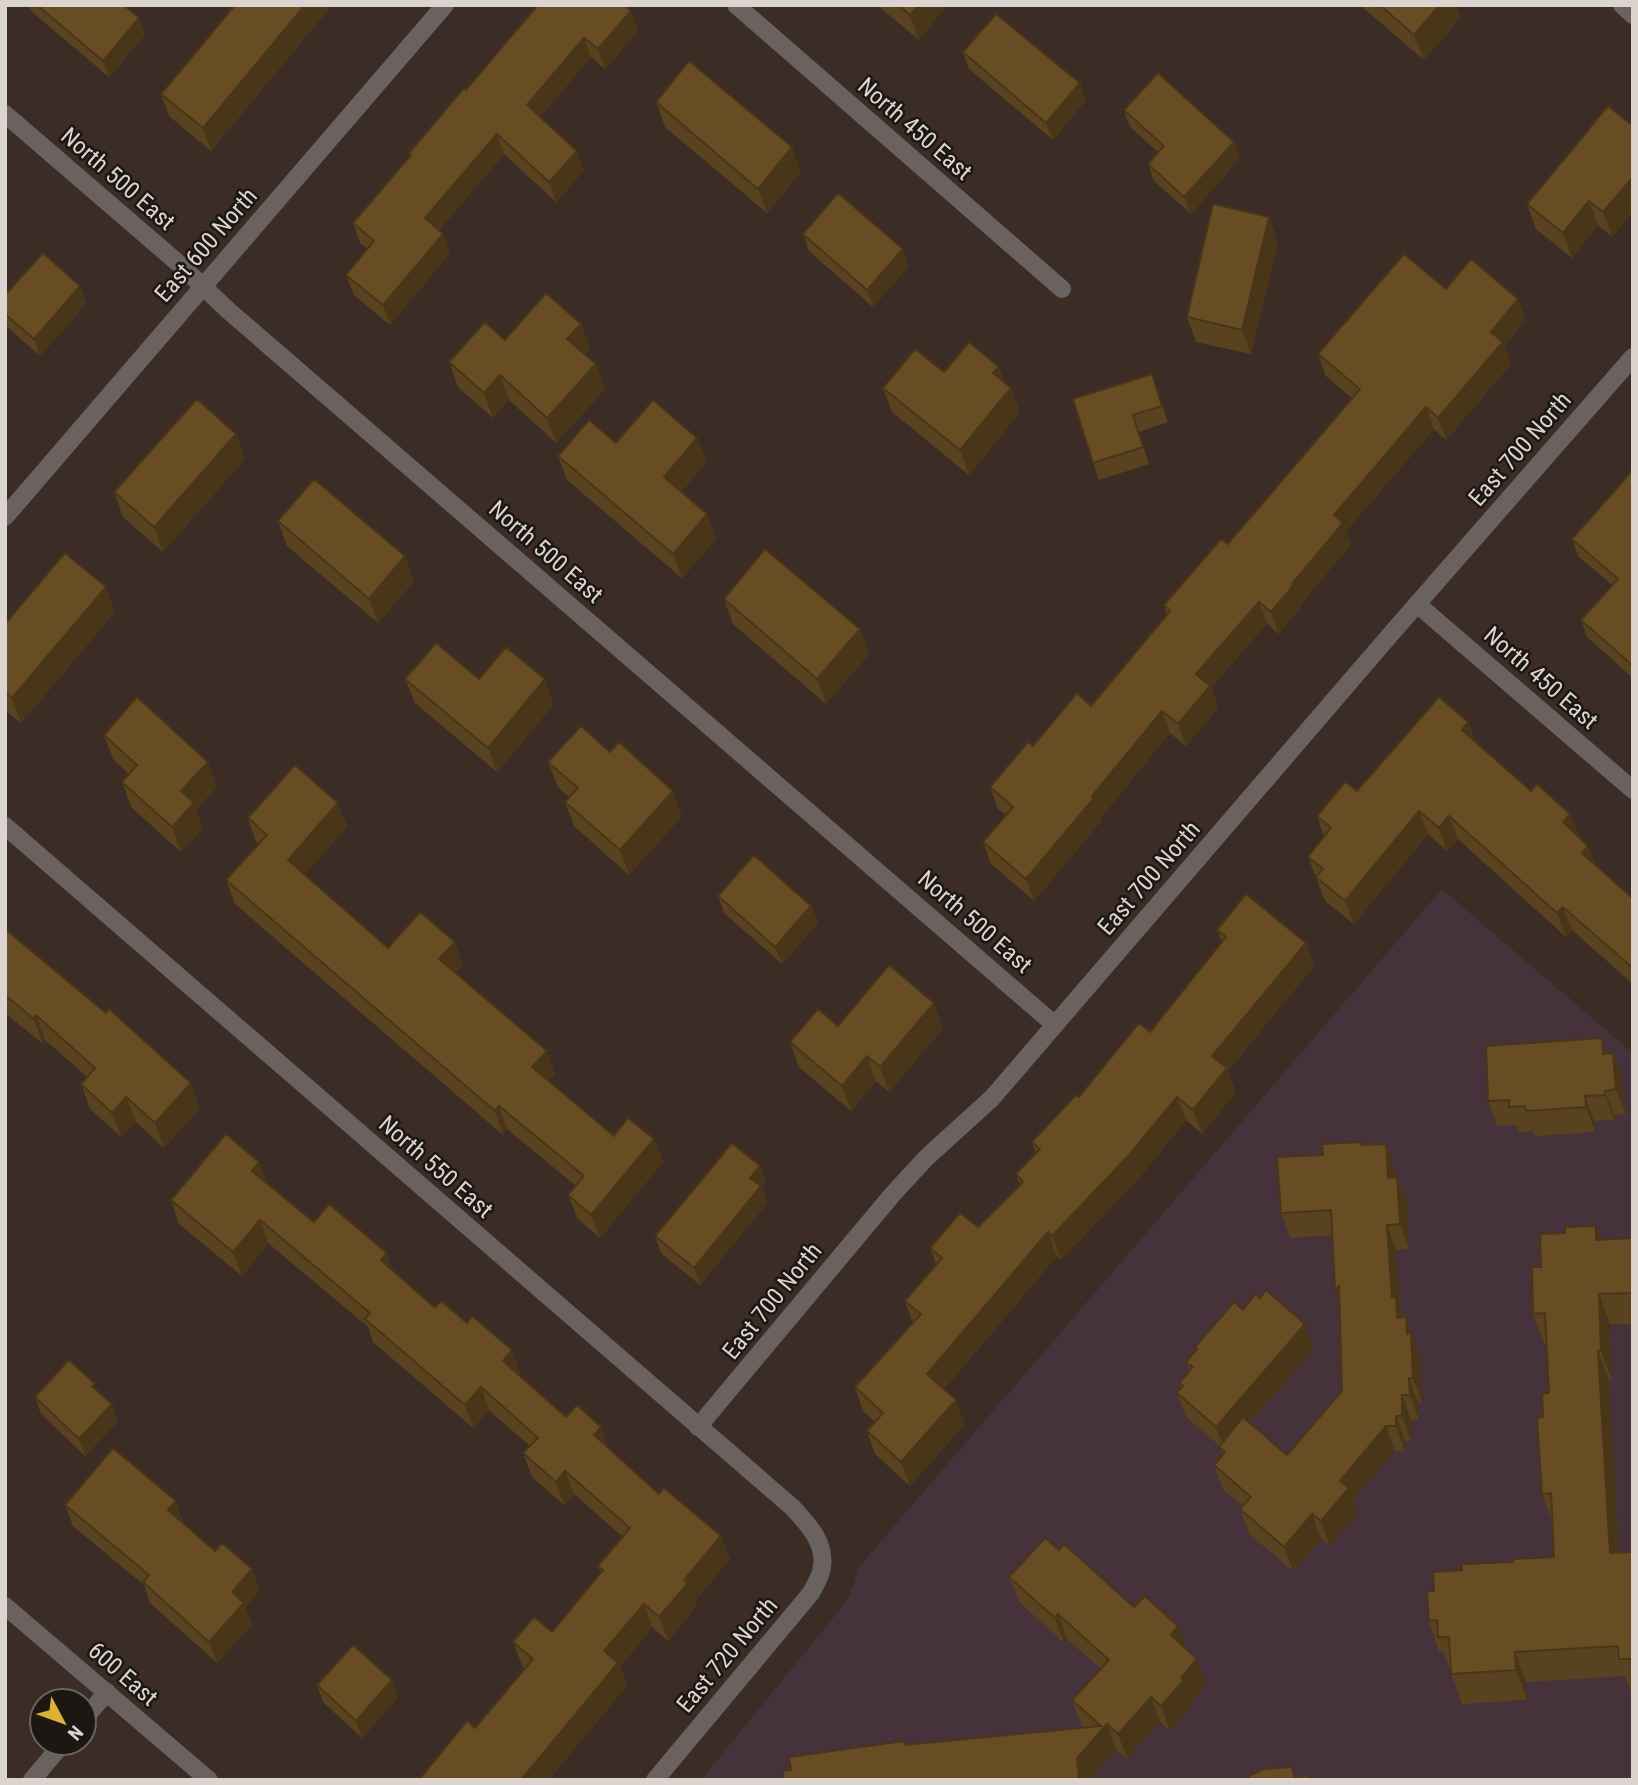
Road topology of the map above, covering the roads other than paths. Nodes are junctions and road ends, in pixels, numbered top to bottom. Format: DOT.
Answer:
graph roads {
  1 [pos="445,5"];
  2 [pos="736,5"];
  3 [pos="1622,5"];
  4 [pos="1633,15"];
  5 [pos="5,114"];
  6 [pos="203,286"];
  7 [pos="1062,289"];
  8 [pos="1633,357"];
  9 [pos="5,517"];
  10 [pos="1417,604"];
  11 [pos="1633,790"];
  12 [pos="5,826"];
  13 [pos="1055,1025"];
  14 [pos="698,1427"];
  15 [pos="822,1555"];
  16 [pos="5,1606"];
  17 [pos="107,1692"];
  18 [pos="98,1703"];
  19 [pos="51,1757"];
  20 [pos="32,1780"];
  21 [pos="209,1780"];
  22 [pos="655,1780"];
  1 -- 6 [label="street, East 600 North"];
  2 -- 7 [label="street, North 450 East"];
  3 -- 4 [label="street"];
  5 -- 6 [label="street, North 500 East"];
  6 -- 9 [label="street, East 600 North"];
  6 -- 13 [label="street, North 500 East"];
  8 -- 10 [label="street, East 700 North"];
  10 -- 11 [label="street, North 450 East"];
  10 -- 13 [label="street, East 700 North"];
  12 -- 14 [label="street, North 550 East"];
  13 -- 14 [label="street, East 700 North"];
  14 -- 15 [label="street, North 550 East"];
  15 -- 22 [label="street, East 720 North"];
  16 -- 17 [label="street, 600 East"];
  17 -- 18 [label="street"];
  17 -- 21 [label="street, 600 East"];
  19 -- 20 [label="street"];
}
